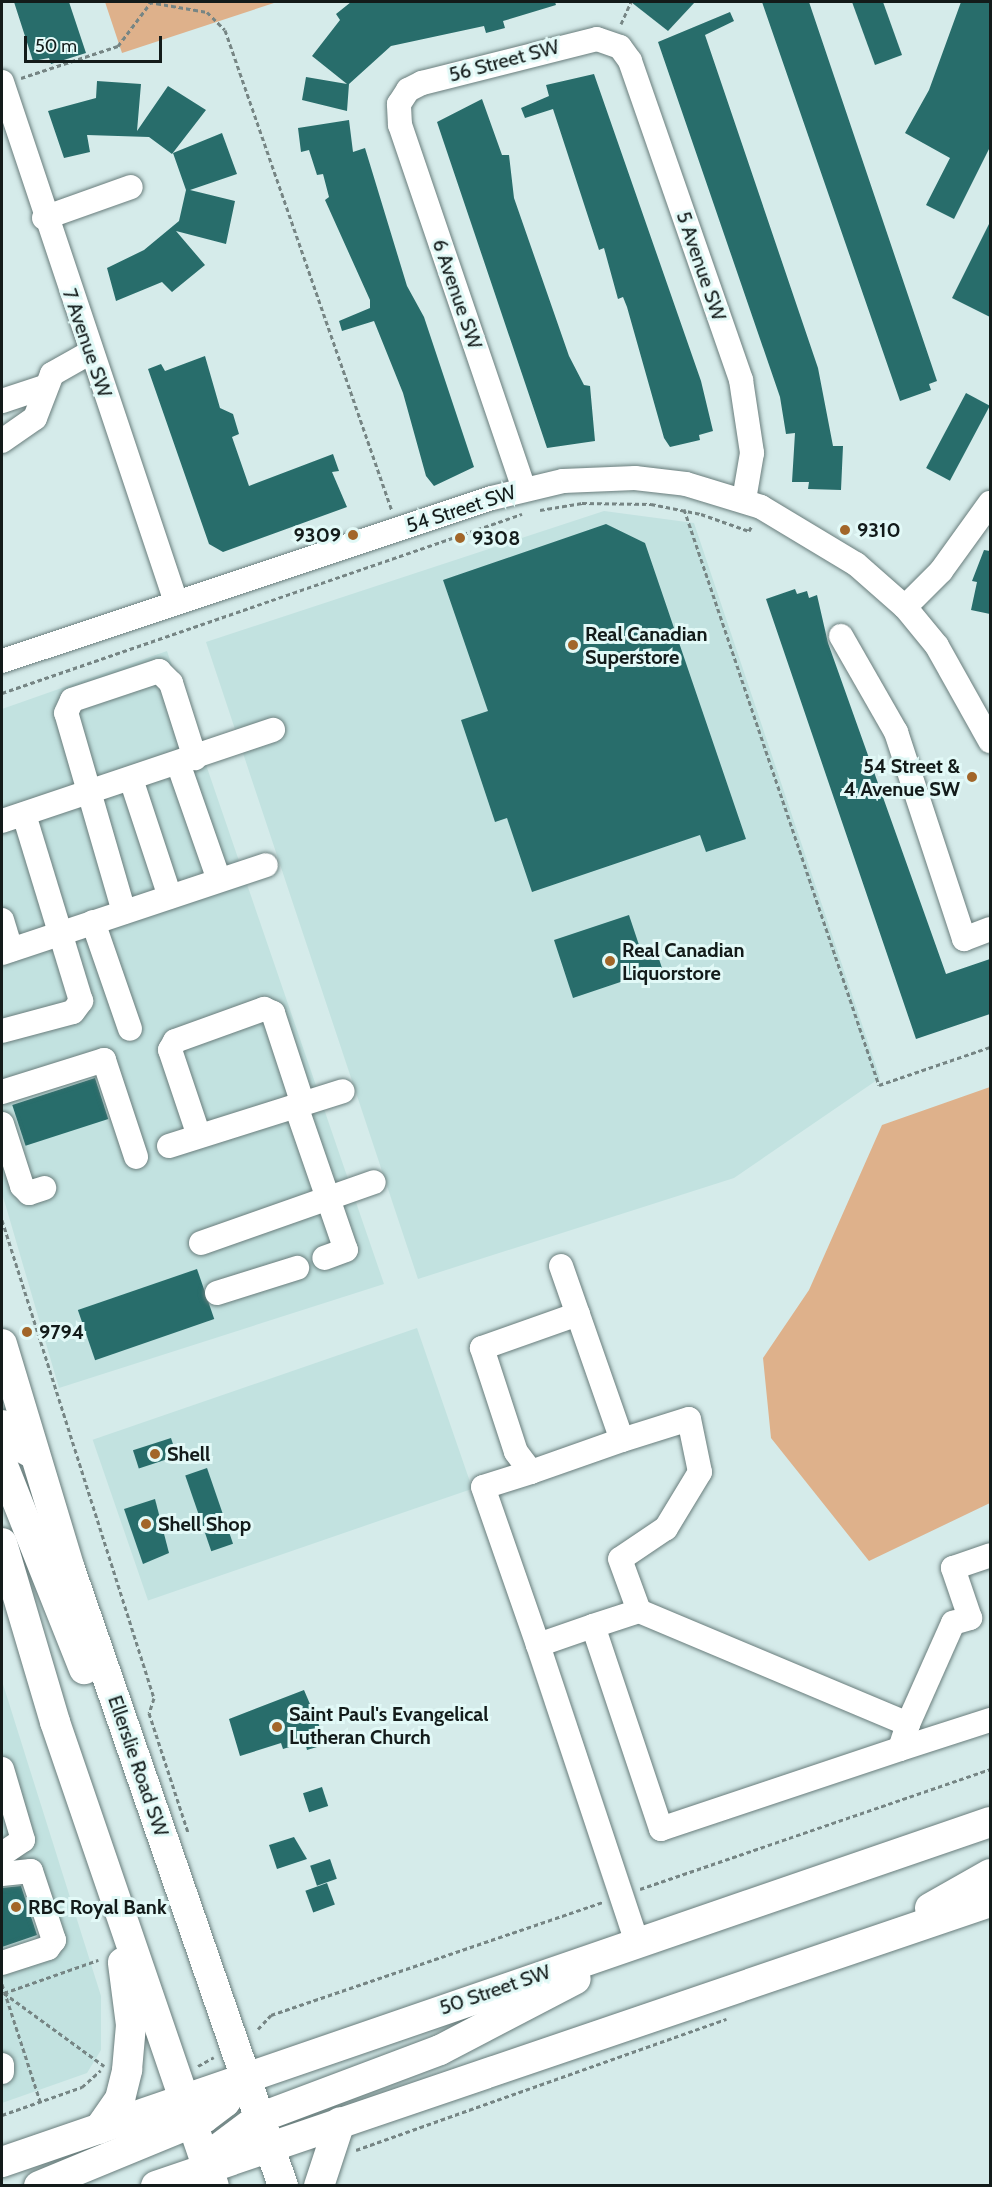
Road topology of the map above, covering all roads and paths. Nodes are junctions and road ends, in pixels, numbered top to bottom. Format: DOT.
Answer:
graph roads {
  1 [pos="150,2"];
  2 [pos="631,2"];
  3 [pos="613,42"];
  4 [pos="2,83"];
  5 [pos="402,98"];
  6 [pos="130,187"];
  7 [pos="44,218"];
  8 [pos="91,352"];
  9 [pos="44,387"];
  10 [pos="2,401"];
  11 [pos="2,441"];
  12 [pos="524,489"];
  13 [pos="990,503"];
  14 [pos="684,509"];
  15 [pos="749,510"];
  16 [pos="393,514"];
  17 [pos="176,602"];
  18 [pos="905,607"];
  19 [pos="841,636"];
  20 [pos="2,661"];
  21 [pos="2,693"];
  22 [pos="273,730"];
  23 [pos="990,741"];
  24 [pos="186,760"];
  25 [pos="131,779"];
  26 [pos="88,793"];
  27 [pos="24,814"];
  28 [pos="2,821"];
  29 [pos="266,865"];
  30 [pos="219,880"];
  31 [pos="170,897"];
  32 [pos="124,912"];
  33 [pos="2,920"];
  34 [pos="93,922"];
  35 [pos="990,929"];
  36 [pos="62,933"];
  37 [pos="6,952"];
  38 [pos="130,1029"];
  39 [pos="2,1031"];
  40 [pos="990,1047"];
  41 [pos="343,1091"];
  42 [pos="2,1092"];
  43 [pos="300,1105"];
  44 [pos="2,1124"];
  45 [pos="199,1136"];
  46 [pos="169,1146"];
  47 [pos="136,1157"];
  48 [pos="374,1182"];
  49 [pos="44,1188"];
  50 [pos="328,1198"];
  51 [pos="2,1220"];
  52 [pos="201,1243"];
  53 [pos="324,1257"];
  54 [pos="561,1266"];
  55 [pos="297,1268"];
  56 [pos="217,1293"];
  57 [pos="578,1314"];
  58 [pos="2,1344"];
  59 [pos="8,1427"];
  60 [pos="622,1440"];
  61 [pos="35,1455"];
  62 [pos="2,1464"];
  63 [pos="531,1472"];
  64 [pos="2,1543"];
  65 [pos="990,1555"];
  66 [pos="639,1611"];
  67 [pos="593,1626"];
  68 [pos="538,1645"];
  69 [pos="154,1698"];
  70 [pos="990,1720"];
  71 [pos="908,1724"];
  72 [pos="900,1749"];
  73 [pos="990,1768"];
  74 [pos="2,1769"];
  75 [pos="145,1786"];
  76 [pos="990,1822"];
  77 [pos="2,1854"];
  78 [pos="2,1874"];
  79 [pos="990,1874"];
  80 [pos="635,1891"];
  81 [pos="609,1899"];
  82 [pos="990,1902"];
  83 [pos="122,1918"];
  84 [pos="670,1931"];
  85 [pos="885,1938"];
  86 [pos="636,1942"];
  87 [pos="98,1960"];
  88 [pos="2,1963"];
  89 [pos="2,1984"];
  90 [pos="4,1993"];
  91 [pos="737,2016"];
  92 [pos="258,2029"];
  93 [pos="233,2047"];
  94 [pos="2,2065"];
  95 [pos="2,2072"];
  96 [pos="243,2076"];
  97 [pos="40,2102"];
  98 [pos="189,2105"];
  99 [pos="2,2115"];
  100 [pos="259,2118"];
  101 [pos="340,2122"];
  102 [pos="99,2129"];
  103 [pos="269,2147"];
  104 [pos="350,2154"];
  105 [pos="2,2162"];
  106 [pos="220,2170"];
  107 [pos="39,2186"];
  108 [pos="156,2186"];
  109 [pos="283,2186"];
  110 [pos="319,2186"];
  1 -- 4 [label="path"];
  1 -- 16 [label="path"];
  2 -- 3 [label="path"];
  3 -- 5 [label="street, 56 Street SW"];
  3 -- 15 [label="street, 5 Avenue SW"];
  4 -- 7 [label="street, 7 Avenue SW"];
  5 -- 12 [label="street, 6 Avenue SW"];
  6 -- 7 [label="street"];
  7 -- 8 [label="street, 7 Avenue SW"];
  8 -- 9 [label="street"];
  8 -- 17 [label="street, 7 Avenue SW"];
  9 -- 10 [label="street"];
  9 -- 11 [label="street"];
  12 -- 15 [label="street, 54 Street SW"];
  12 -- 17 [label="street, 54 Street SW"];
  13 -- 18 [label="street"];
  14 -- 15 [label="path"];
  14 -- 21 [label="path"];
  14 -- 40 [label="path"];
  15 -- 18 [label="street, 54 Street SW"];
  17 -- 20 [label="street, 54 Street SW"];
  18 -- 23 [label="street, 54 Street SW"];
  19 -- 35 [label="street"];
  22 -- 24 [label="street"];
  24 -- 25 [label="street"];
  24 -- 26 [label="street"];
  24 -- 30 [label="street"];
  25 -- 26 [label="street"];
  25 -- 31 [label="street"];
  26 -- 27 [label="street"];
  26 -- 32 [label="street"];
  27 -- 28 [label="street"];
  27 -- 36 [label="street"];
  29 -- 30 [label="street"];
  30 -- 31 [label="street"];
  31 -- 32 [label="street"];
  32 -- 34 [label="street"];
  33 -- 37 [label="street"];
  34 -- 36 [label="street"];
  34 -- 38 [label="street"];
  36 -- 37 [label="street"];
  36 -- 39 [label="street"];
  41 -- 43 [label="street"];
  42 -- 47 [label="street"];
  43 -- 45 [label="street"];
  43 -- 45 [label="street"];
  43 -- 50 [label="street"];
  44 -- 49 [label="street"];
  45 -- 46 [label="street"];
  48 -- 50 [label="street"];
  50 -- 52 [label="street"];
  50 -- 53 [label="street"];
  51 -- 69 [label="path"];
  54 -- 57 [label="street"];
  55 -- 56 [label="street"];
  57 -- 60 [label="street"];
  57 -- 63 [label="street"];
  58 -- 59 [label="main road"];
  59 -- 61 [label="main road"];
  60 -- 63 [label="street"];
  60 -- 66 [label="street"];
  61 -- 62 [label="street"];
  61 -- 75 [label="main road, Ellerslie Road SW"];
  62 -- 75 [label="main road"];
  63 -- 68 [label="street"];
  64 -- 83 [label="main road"];
  65 -- 71 [label="street"];
  66 -- 67 [label="street"];
  66 -- 71 [label="street"];
  67 -- 68 [label="street"];
  67 -- 72 [label="street"];
  68 -- 86 [label="street"];
  70 -- 72 [label="street"];
  71 -- 72 [label="street"];
  73 -- 80 [label="path"];
  74 -- 77 [label="street"];
  75 -- 93 [label="main road, Ellerslie Road SW"];
  76 -- 84 [label="main road, 50 Street SW"];
  78 -- 88 [label="street"];
  79 -- 85 [label="main road"];
  81 -- 92 [label="path"];
  82 -- 85 [label="main road"];
  83 -- 98 [label="main road"];
  83 -- 102 [label="main road"];
  84 -- 86 [label="main road, 50 Street SW"];
  84 -- 100 [label="main road"];
  85 -- 101 [label="main road"];
  86 -- 96 [label="main road, 50 Street SW"];
  87 -- 90 [label="path"];
  89 -- 90 [label="path"];
  90 -- 97 [label="path"];
  90 -- 97 [label="path"];
  91 -- 104 [label="path"];
  93 -- 96 [label="main road, Ellerslie Road SW"];
  93 -- 98 [label="path"];
  94 -- 95 [label="street"];
  96 -- 98 [label="main road"];
  96 -- 100 [label="main road, Ellerslie Road SW"];
  97 -- 99 [label="path"];
  98 -- 102 [label="main road"];
  98 -- 106 [label="main road"];
  98 -- 107 [label="main road"];
  100 -- 103 [label="main road, Ellerslie Road SW"];
  100 -- 106 [label="main road"];
  101 -- 103 [label="main road"];
  101 -- 110 [label="main road"];
  102 -- 105 [label="main road"];
  103 -- 106 [label="main road"];
  103 -- 109 [label="main road, Ellerslie Road SW"];
  106 -- 108 [label="main road"];
}
